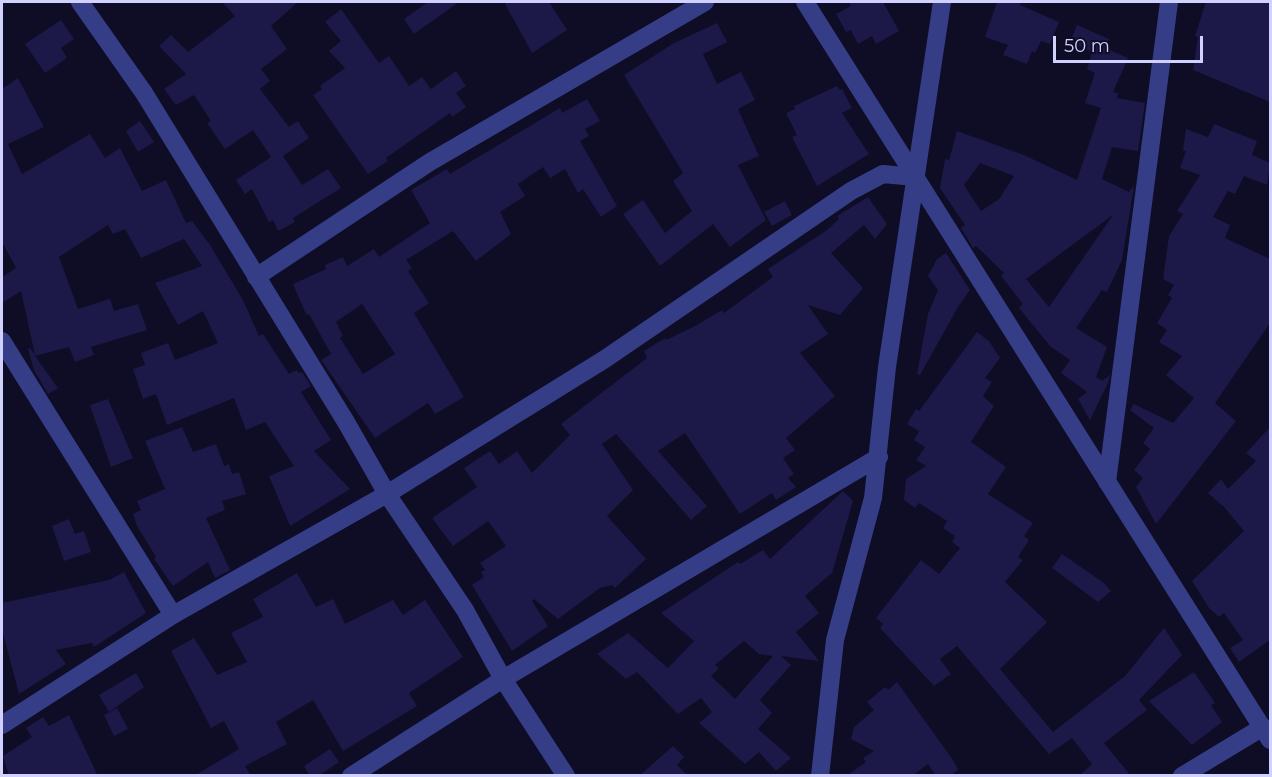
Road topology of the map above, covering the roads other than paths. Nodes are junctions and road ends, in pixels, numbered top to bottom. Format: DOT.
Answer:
graph roads {
  1 [pos="80,2"];
  2 [pos="705,2"];
  3 [pos="805,2"];
  4 [pos="942,2"];
  5 [pos="1168,2"];
  6 [pos="915,177"];
  7 [pos="256,278"];
  8 [pos="2,341"];
  9 [pos="879,457"];
  10 [pos="1107,482"];
  11 [pos="387,494"];
  12 [pos="173,615"];
  13 [pos="503,679"];
  14 [pos="2,725"];
  15 [pos="1268,733"];
  16 [pos="351,776"];
  17 [pos="566,776"];
  18 [pos="819,776"];
  19 [pos="1182,776"];
  1 -- 7 [label="street"];
  2 -- 7 [label="street"];
  3 -- 6 [label="street"];
  4 -- 6 [label="street"];
  5 -- 10 [label="street"];
  6 -- 9 [label="street"];
  6 -- 10 [label="street"];
  6 -- 11 [label="street"];
  7 -- 11 [label="street"];
  8 -- 12 [label="street"];
  9 -- 13 [label="street"];
  9 -- 18 [label="street"];
  10 -- 15 [label="street"];
  11 -- 12 [label="street"];
  11 -- 13 [label="street"];
  12 -- 14 [label="street"];
  13 -- 16 [label="street"];
  13 -- 17 [label="street"];
  15 -- 19 [label="street"];
}
